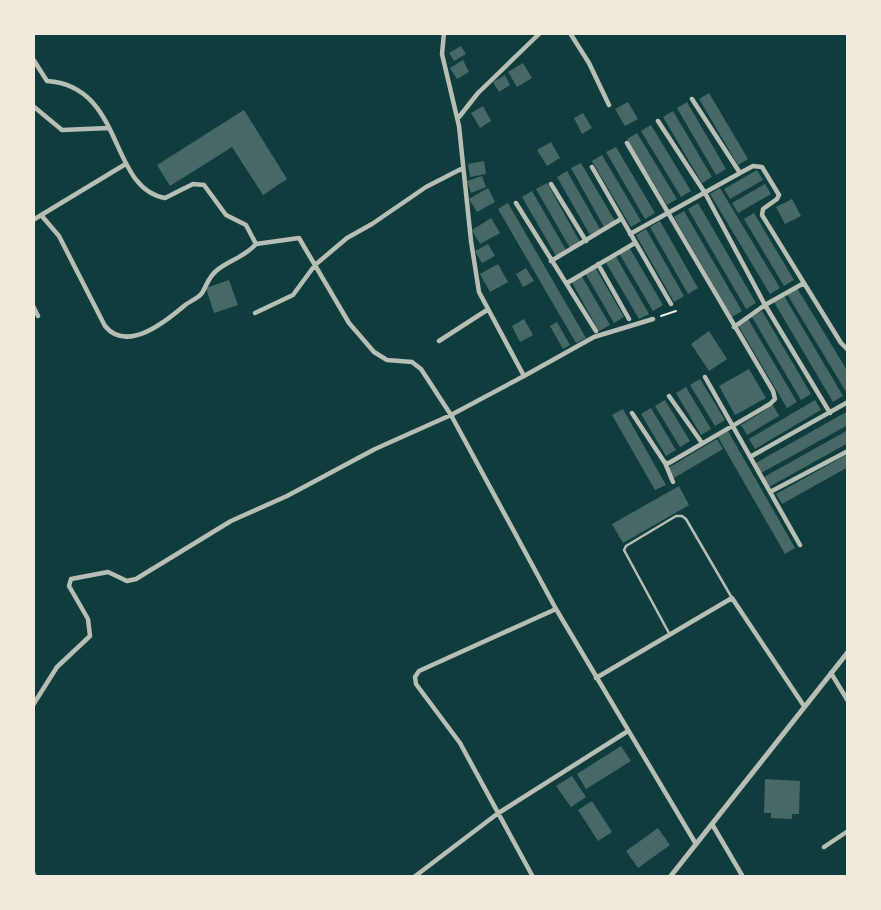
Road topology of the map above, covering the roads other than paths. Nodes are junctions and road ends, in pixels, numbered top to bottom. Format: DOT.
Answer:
graph roads {
  1 [pos="444,33"];
  2 [pos="540,33"];
  3 [pos="570,33"];
  4 [pos="33,59"];
  5 [pos="692,99"];
  6 [pos="609,105"];
  7 [pos="33,106"];
  8 [pos="458,118"];
  9 [pos="658,121"];
  10 [pos="110,128"];
  11 [pos="626,144"];
  12 [pos="124,164"];
  13 [pos="592,167"];
  14 [pos="463,168"];
  15 [pos="740,173"];
  16 [pos="551,184"];
  17 [pos="705,193"];
  18 [pos="516,203"];
  19 [pos="669,214"];
  20 [pos="41,215"];
  21 [pos="621,219"];
  22 [pos="33,220"];
  23 [pos="630,234"];
  24 [pos="586,241"];
  25 [pos="635,243"];
  26 [pos="256,244"];
  27 [pos="551,261"];
  28 [pos="598,264"];
  29 [pos="315,265"];
  30 [pos="567,283"];
  31 [pos="804,284"];
  32 [pos="671,304"];
  33 [pos="765,305"];
  34 [pos="33,306"];
  35 [pos="486,310"];
  36 [pos="255,313"];
  37 [pos="38,316"];
  38 [pos="653,318"];
  39 [pos="629,319"];
  40 [pos="734,327"];
  41 [pos="596,331"];
  42 [pos="439,341"];
  43 [pos="848,351"];
  44 [pos="524,376"];
  45 [pos="705,377"];
  46 [pos="669,396"];
  47 [pos="848,402"];
  48 [pos="830,412"];
  49 [pos="632,413"];
  50 [pos="451,415"];
  51 [pos="733,425"];
  52 [pos="702,443"];
  53 [pos="848,451"];
  54 [pos="750,457"];
  55 [pos="665,463"];
  56 [pos="673,482"];
  57 [pos="770,492"];
  58 [pos="800,545"];
  59 [pos="732,598"];
  60 [pos="556,609"];
  61 [pos="670,635"];
  62 [pos="848,652"];
  63 [pos="830,672"];
  64 [pos="596,678"];
  65 [pos="848,701"];
  66 [pos="33,705"];
  67 [pos="804,706"];
  68 [pos="628,732"];
  69 [pos="497,814"];
  70 [pos="711,823"];
  71 [pos="848,831"];
  72 [pos="696,844"];
  73 [pos="824,847"];
  74 [pos="414,877"];
  75 [pos="533,877"];
  76 [pos="670,877"];
  77 [pos="743,877"];
  1 -- 8 [label="street"];
  2 -- 8 [label="street"];
  3 -- 6 [label="street"];
  4 -- 10 [label="street"];
  5 -- 15 [label="street"];
  7 -- 10 [label="street"];
  8 -- 14 [label="street"];
  9 -- 17 [label="street"];
  10 -- 12 [label="street"];
  11 -- 19 [label="street"];
  12 -- 20 [label="street"];
  12 -- 26 [label="street"];
  13 -- 21 [label="street"];
  14 -- 29 [label="street"];
  14 -- 35 [label="street"];
  15 -- 17 [label="street"];
  15 -- 31 [label="street"];
  16 -- 24 [label="street"];
  17 -- 19 [label="street"];
  17 -- 33 [label="street"];
  18 -- 27 [label="street"];
  19 -- 23 [label="street"];
  19 -- 40 [label="street"];
  20 -- 22 [label="street"];
  20 -- 26 [label="street"];
  21 -- 23 [label="street"];
  21 -- 24 [label="street"];
  23 -- 25 [label="street"];
  24 -- 27 [label="street"];
  25 -- 28 [label="street"];
  25 -- 32 [label="street"];
  26 -- 29 [label="street"];
  27 -- 30 [label="street"];
  28 -- 30 [label="street"];
  28 -- 39 [label="street"];
  29 -- 36 [label="street"];
  29 -- 50 [label="street"];
  30 -- 41 [label="street"];
  31 -- 33 [label="street"];
  31 -- 43 [label="street"];
  33 -- 40 [label="street"];
  33 -- 48 [label="street"];
  34 -- 37 [label="street"];
  35 -- 42 [label="street"];
  35 -- 44 [label="street"];
  38 -- 44 [label="street"];
  40 -- 51 [label="street"];
  44 -- 50 [label="street"];
  45 -- 51 [label="street"];
  46 -- 52 [label="street"];
  47 -- 48 [label="street"];
  48 -- 54 [label="street"];
  49 -- 55 [label="street"];
  50 -- 60 [label="street"];
  50 -- 66 [label="street"];
  51 -- 52 [label="street"];
  51 -- 54 [label="street"];
  52 -- 55 [label="street"];
  53 -- 57 [label="street"];
  54 -- 57 [label="street"];
  55 -- 56 [label="street"];
  57 -- 58 [label="street"];
  59 -- 61 [label="street"];
  59 -- 61 [label="lane"];
  59 -- 67 [label="street"];
  60 -- 64 [label="street"];
  60 -- 69 [label="street"];
  61 -- 64 [label="street"];
  62 -- 63 [label="street"];
  63 -- 65 [label="street"];
  63 -- 67 [label="street"];
  64 -- 68 [label="street"];
  67 -- 70 [label="street"];
  68 -- 69 [label="street"];
  68 -- 72 [label="street"];
  69 -- 74 [label="street"];
  69 -- 75 [label="street"];
  70 -- 72 [label="street"];
  70 -- 77 [label="street"];
  71 -- 73 [label="street"];
  72 -- 76 [label="street"];
}
